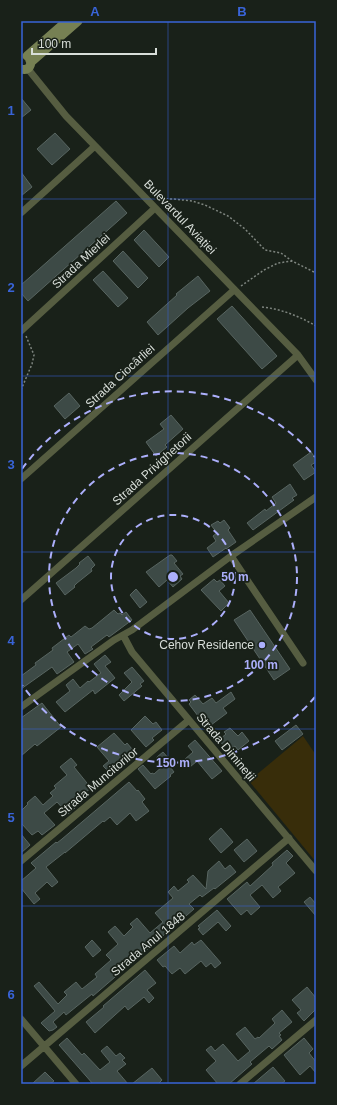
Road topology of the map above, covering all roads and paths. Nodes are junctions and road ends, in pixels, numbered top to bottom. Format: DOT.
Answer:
graph roads {
  1 [pos="67,21"];
  2 [pos="78,21"];
  3 [pos="25,65"];
  4 [pos="96,146"];
  5 [pos="148,200"];
  6 [pos="155,208"];
  7 [pos="21,213"];
  8 [pos="292,261"];
  9 [pos="316,273"];
  10 [pos="234,290"];
  11 [pos="250,306"];
  12 [pos="316,326"];
  13 [pos="22,330"];
  14 [pos="298,355"];
  15 [pos="316,380"];
  16 [pos="21,390"];
  17 [pos="21,479"];
  18 [pos="316,497"];
  19 [pos="231,556"];
  20 [pos="21,600"];
  21 [pos="124,635"];
  22 [pos="303,663"];
  23 [pos="21,707"];
  24 [pos="189,720"];
  25 [pos="289,838"];
  26 [pos="21,861"];
  27 [pos="316,871"];
  28 [pos="21,1019"];
  29 [pos="316,1020"];
  30 [pos="44,1047"];
  31 [pos="21,1066"];
  32 [pos="76,1084"];
  33 [pos="240,1084"];
  1 -- 3 [label="main road"];
  2 -- 3 [label="main road"];
  3 -- 4 [label="street, Bulevardul Aviației"];
  4 -- 5 [label="street, Bulevardul Aviației"];
  4 -- 7 [label="street"];
  5 -- 6 [label="street, Bulevardul Aviației"];
  5 -- 8 [label="path"];
  6 -- 10 [label="street, Bulevardul Aviației"];
  6 -- 13 [label="street, Strada Mierlei"];
  8 -- 9 [label="path"];
  8 -- 10 [label="path"];
  10 -- 11 [label="street, Bulevardul Aviației"];
  10 -- 17 [label="street, Strada Ciocârliei"];
  11 -- 12 [label="path"];
  11 -- 14 [label="street, Bulevardul Aviației"];
  13 -- 16 [label="path"];
  14 -- 15 [label="street, Bulevardul Aviației"];
  14 -- 20 [label="street, Strada Privighetorii"];
  18 -- 19 [label="street"];
  19 -- 21 [label="street"];
  19 -- 22 [label="street"];
  21 -- 23 [label="street"];
  21 -- 24 [label="street, Strada Dimineții"];
  24 -- 25 [label="street, Strada Dimineții"];
  24 -- 26 [label="street, Strada Muncitorilor"];
  25 -- 27 [label="street, Strada Dimineții"];
  25 -- 30 [label="street, Strada Anul 1848"];
  28 -- 30 [label="street"];
  29 -- 33 [label="street"];
  30 -- 31 [label="street, Strada Anul 1848"];
  30 -- 32 [label="street"];
}
